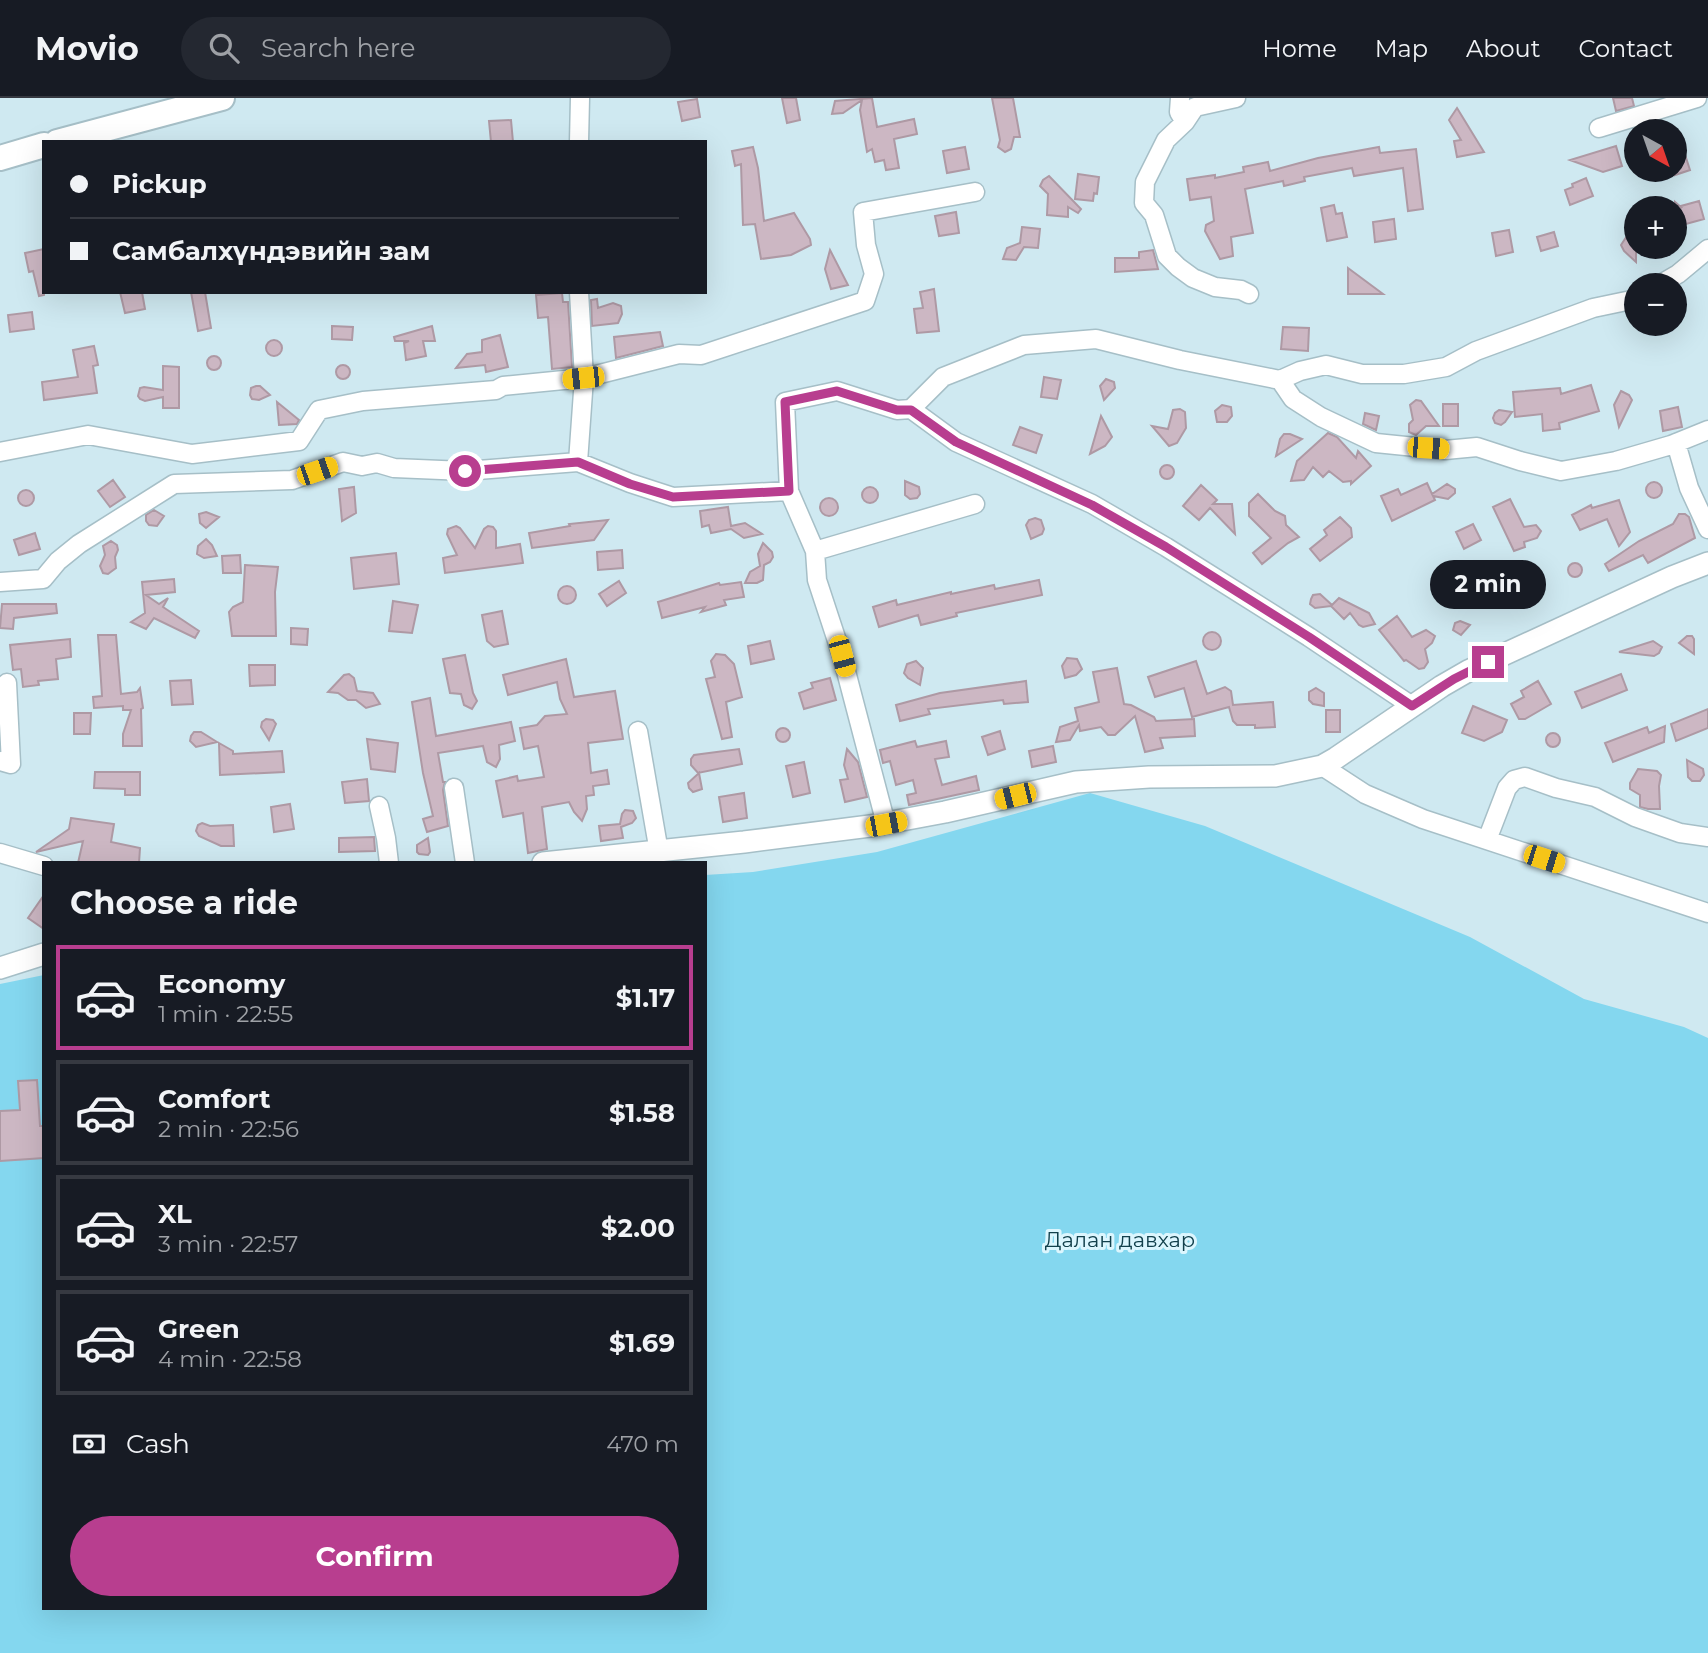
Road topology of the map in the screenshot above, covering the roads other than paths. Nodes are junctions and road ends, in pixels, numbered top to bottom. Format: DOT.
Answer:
graph roads {
  1 [pos="222,98"];
  2 [pos="580,98"];
  3 [pos="1180,98"];
  4 [pos="1236,98"];
  5 [pos="1697,98"];
  6 [pos="1185,122"];
  7 [pos="1599,128"];
  8 [pos="64,140"];
  9 [pos="579,140"];
  10 [pos="42,146"];
  11 [pos="0,158"];
  12 [pos="975,192"];
  13 [pos="1708,249"];
  14 [pos="1679,273"];
  15 [pos="579,294"];
  16 [pos="1249,294"];
  17 [pos="1624,301"];
  18 [pos="583,378"];
  19 [pos="1280,380"];
  20 [pos="911,410"];
  21 [pos="1708,430"];
  22 [pos="1676,443"];
  23 [pos="0,452"];
  24 [pos="578,462"];
  25 [pos="789,491"];
  26 [pos="975,503"];
  27 [pos="1708,529"];
  28 [pos="814,551"];
  29 [pos="1708,563"];
  30 [pos="0,582"];
  31 [pos="7,683"];
  32 [pos="1412,706"];
  33 [pos="638,731"];
  34 [pos="0,761"];
  35 [pos="1322,766"];
  36 [pos="454,788"];
  37 [pos="379,806"];
  38 [pos="886,824"];
  39 [pos="1708,837"];
  40 [pos="1487,840"];
  41 [pos="659,852"];
  42 [pos="0,853"];
  43 [pos="389,861"];
  44 [pos="465,861"];
  45 [pos="564,861"];
  46 [pos="42,865"];
  47 [pos="1708,912"];
  48 [pos="42,955"];
  49 [pos="0,968"];
  1 -- 8 [label="main road"];
  2 -- 9 [label="street"];
  3 -- 6 [label="street"];
  4 -- 6 [label="street"];
  5 -- 7 [label="street"];
  6 -- 16 [label="street"];
  10 -- 11 [label="main road"];
  12 -- 18 [label="street"];
  13 -- 14 [label="street"];
  15 -- 18 [label="street"];
  17 -- 19 [label="street"];
  18 -- 23 [label="street"];
  18 -- 24 [label="street"];
  19 -- 20 [label="street"];
  19 -- 22 [label="street"];
  20 -- 25 [label="street"];
  20 -- 32 [label="street"];
  21 -- 22 [label="street"];
  22 -- 27 [label="street"];
  24 -- 25 [label="street"];
  24 -- 30 [label="street"];
  25 -- 28 [label="street"];
  26 -- 28 [label="street"];
  28 -- 38 [label="street"];
  29 -- 32 [label="street"];
  31 -- 34 [label="street"];
  32 -- 35 [label="street"];
  33 -- 41 [label="street"];
  35 -- 38 [label="street"];
  35 -- 40 [label="street"];
  36 -- 44 [label="street"];
  37 -- 43 [label="street"];
  38 -- 41 [label="street"];
  39 -- 40 [label="street"];
  40 -- 47 [label="street"];
  41 -- 45 [label="street"];
  42 -- 46 [label="street"];
  48 -- 49 [label="street"];
}
